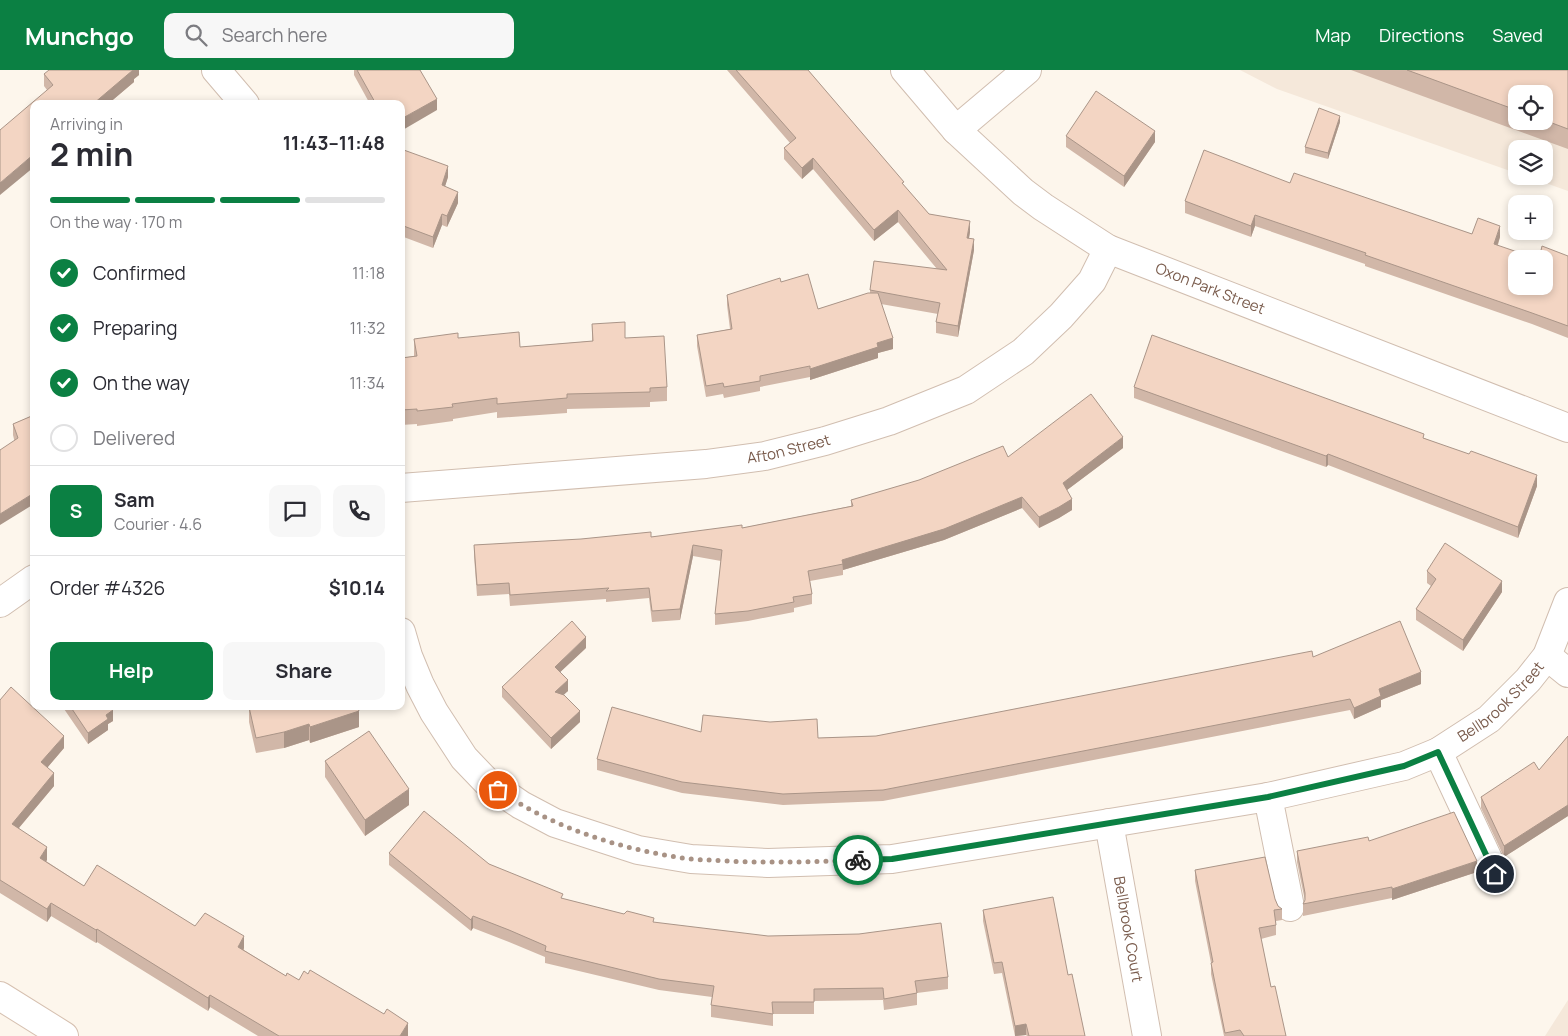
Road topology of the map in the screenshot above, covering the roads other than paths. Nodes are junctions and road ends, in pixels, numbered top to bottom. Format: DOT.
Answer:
graph roads {
  1 [pos="216,70"];
  2 [pos="905,70"];
  3 [pos="1027,70"];
  4 [pos="242,100"];
  5 [pos="956,130"];
  6 [pos="1108,249"];
  7 [pos="1568,428"];
  8 [pos="405,488"];
  9 [pos="30,582"];
  10 [pos="1568,602"];
  11 [pos="0,603"];
  12 [pos="405,646"];
  13 [pos="1547,656"];
  14 [pos="1568,673"];
  15 [pos="1438,752"];
  16 [pos="1268,797"];
  17 [pos="1109,822"];
  18 [pos="1495,874"];
  19 [pos="1290,907"];
  20 [pos="0,996"];
  21 [pos="64,1036"];
  22 [pos="1147,1036"];
  1 -- 4 [label="street"];
  2 -- 5 [label="street, Oxon Park Street"];
  3 -- 5 [label="street"];
  5 -- 6 [label="street, Oxon Park Street"];
  6 -- 7 [label="street, Oxon Park Street"];
  6 -- 8 [label="street, Afton Street"];
  9 -- 11 [label="street"];
  10 -- 13 [label="street, Bellbrook Street"];
  12 -- 17 [label="street, Bellbrook Street"];
  13 -- 14 [label="street"];
  13 -- 15 [label="street, Bellbrook Street"];
  15 -- 16 [label="street, Bellbrook Street"];
  15 -- 18 [label="street"];
  16 -- 17 [label="street, Bellbrook Street"];
  16 -- 19 [label="street"];
  17 -- 22 [label="street, Bellbrook Court"];
  20 -- 21 [label="street"];
}
